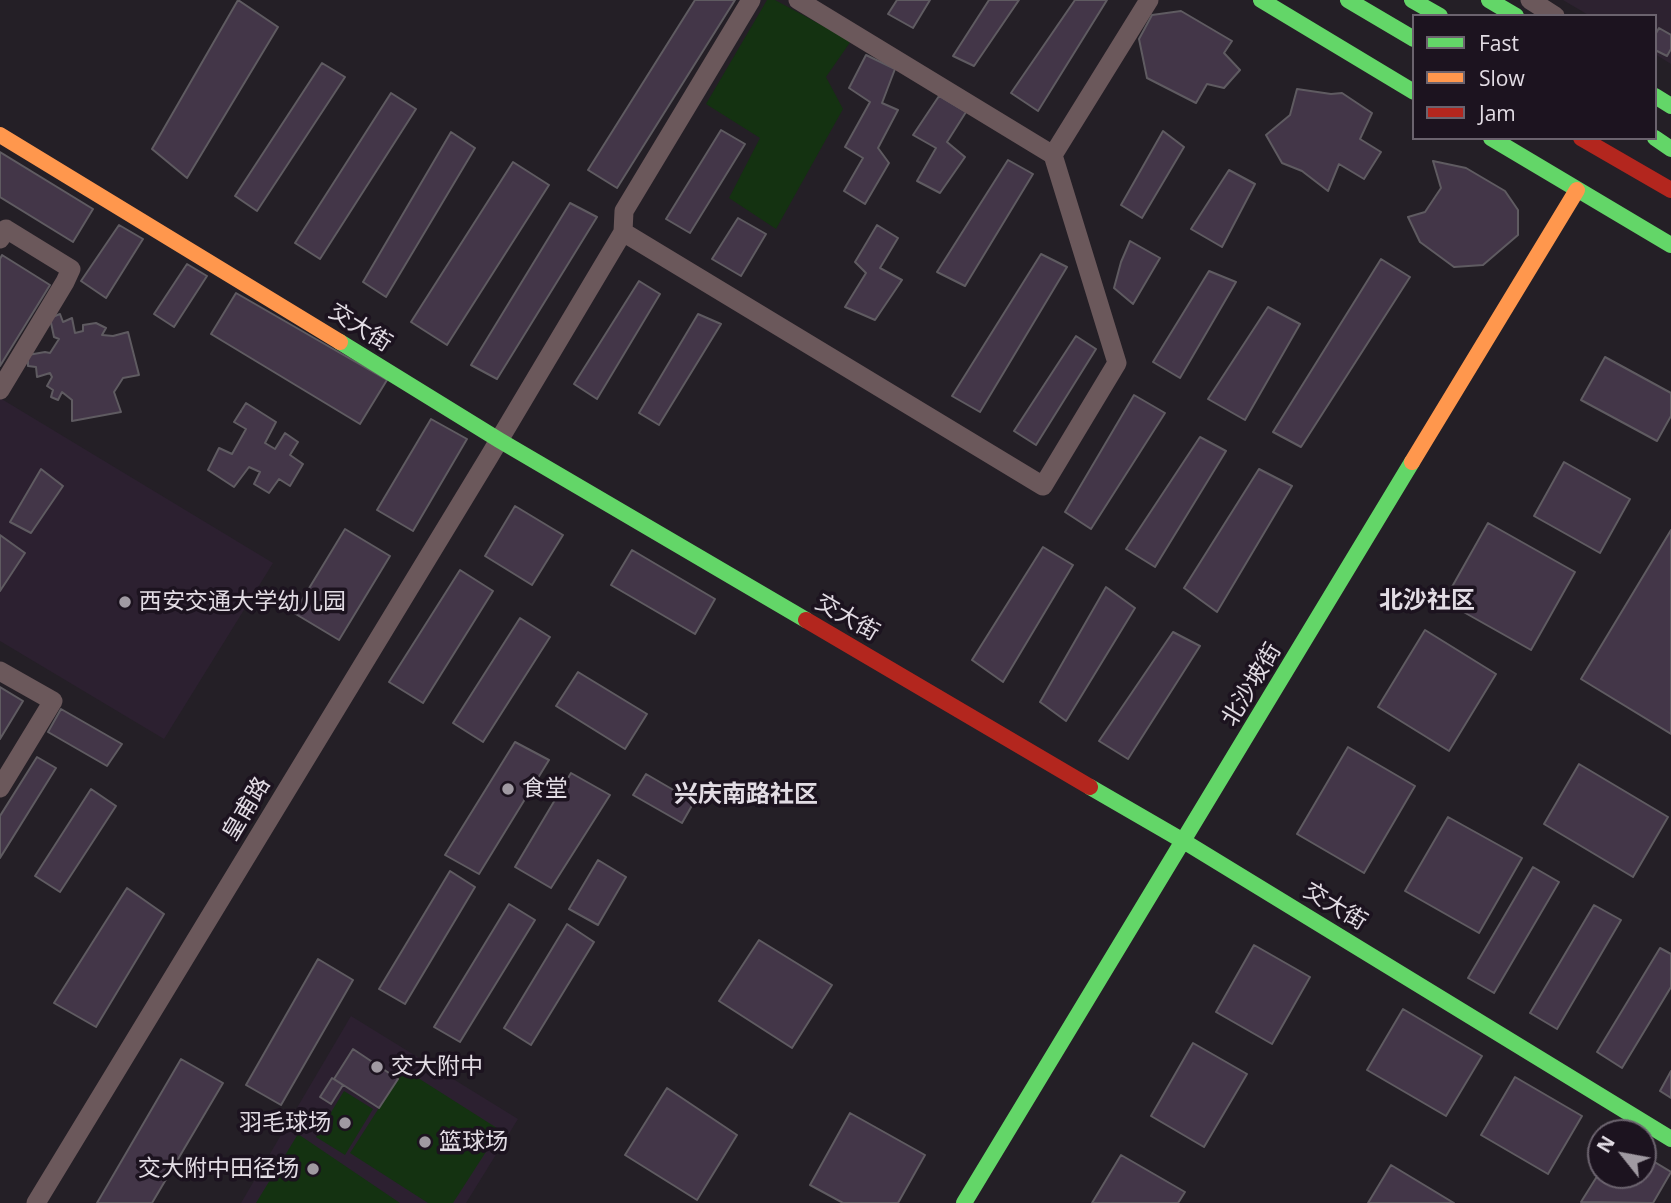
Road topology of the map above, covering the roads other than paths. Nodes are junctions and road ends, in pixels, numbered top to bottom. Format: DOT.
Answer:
graph roads {
  1 [pos="751,0"];
  2 [pos="798,0"];
  3 [pos="1149,0"];
  4 [pos="1261,0"];
  5 [pos="1348,0"];
  6 [pos="1412,0"];
  7 [pos="1489,0"];
  8 [pos="1530,0"];
  9 [pos="1436,14"];
  10 [pos="1513,14"];
  11 [pos="1552,14"];
  12 [pos="1412,38"];
  13 [pos="1412,91"];
  14 [pos="0,135"];
  15 [pos="1494,140"];
  16 [pos="1584,140"];
  17 [pos="1053,155"];
  18 [pos="1577,190"];
  19 [pos="1671,190"];
  20 [pos="623,232"];
  21 [pos="0,239"];
  22 [pos="1671,245"];
  23 [pos="0,390"];
  24 [pos="499,440"];
  25 [pos="0,671"];
  26 [pos="0,788"];
  27 [pos="1185,842"];
  28 [pos="1671,1139"];
  29 [pos="36,1203"];
  30 [pos="964,1203"];
  1 -- 20 [label="street, 皇甫路"];
  2 -- 17 [label="street"];
  3 -- 17 [label="street"];
  4 -- 13 [label="main road"];
  5 -- 12 [label="main road"];
  6 -- 9 [label="main road"];
  7 -- 10 [label="main road"];
  8 -- 11 [label="street"];
  14 -- 24 [label="main road, 交大街"];
  15 -- 18 [label="main road"];
  16 -- 19 [label="main road"];
  17 -- 20 [label="street"];
  18 -- 22 [label="main road"];
  18 -- 27 [label="main road, 北沙坡街"];
  20 -- 24 [label="street, 皇甫路"];
  21 -- 23 [label="street"];
  24 -- 27 [label="main road, 交大街"];
  24 -- 29 [label="street, 皇甫路"];
  25 -- 26 [label="street"];
  27 -- 28 [label="main road, 交大街"];
  27 -- 30 [label="main road, 北沙坡街"];
}
